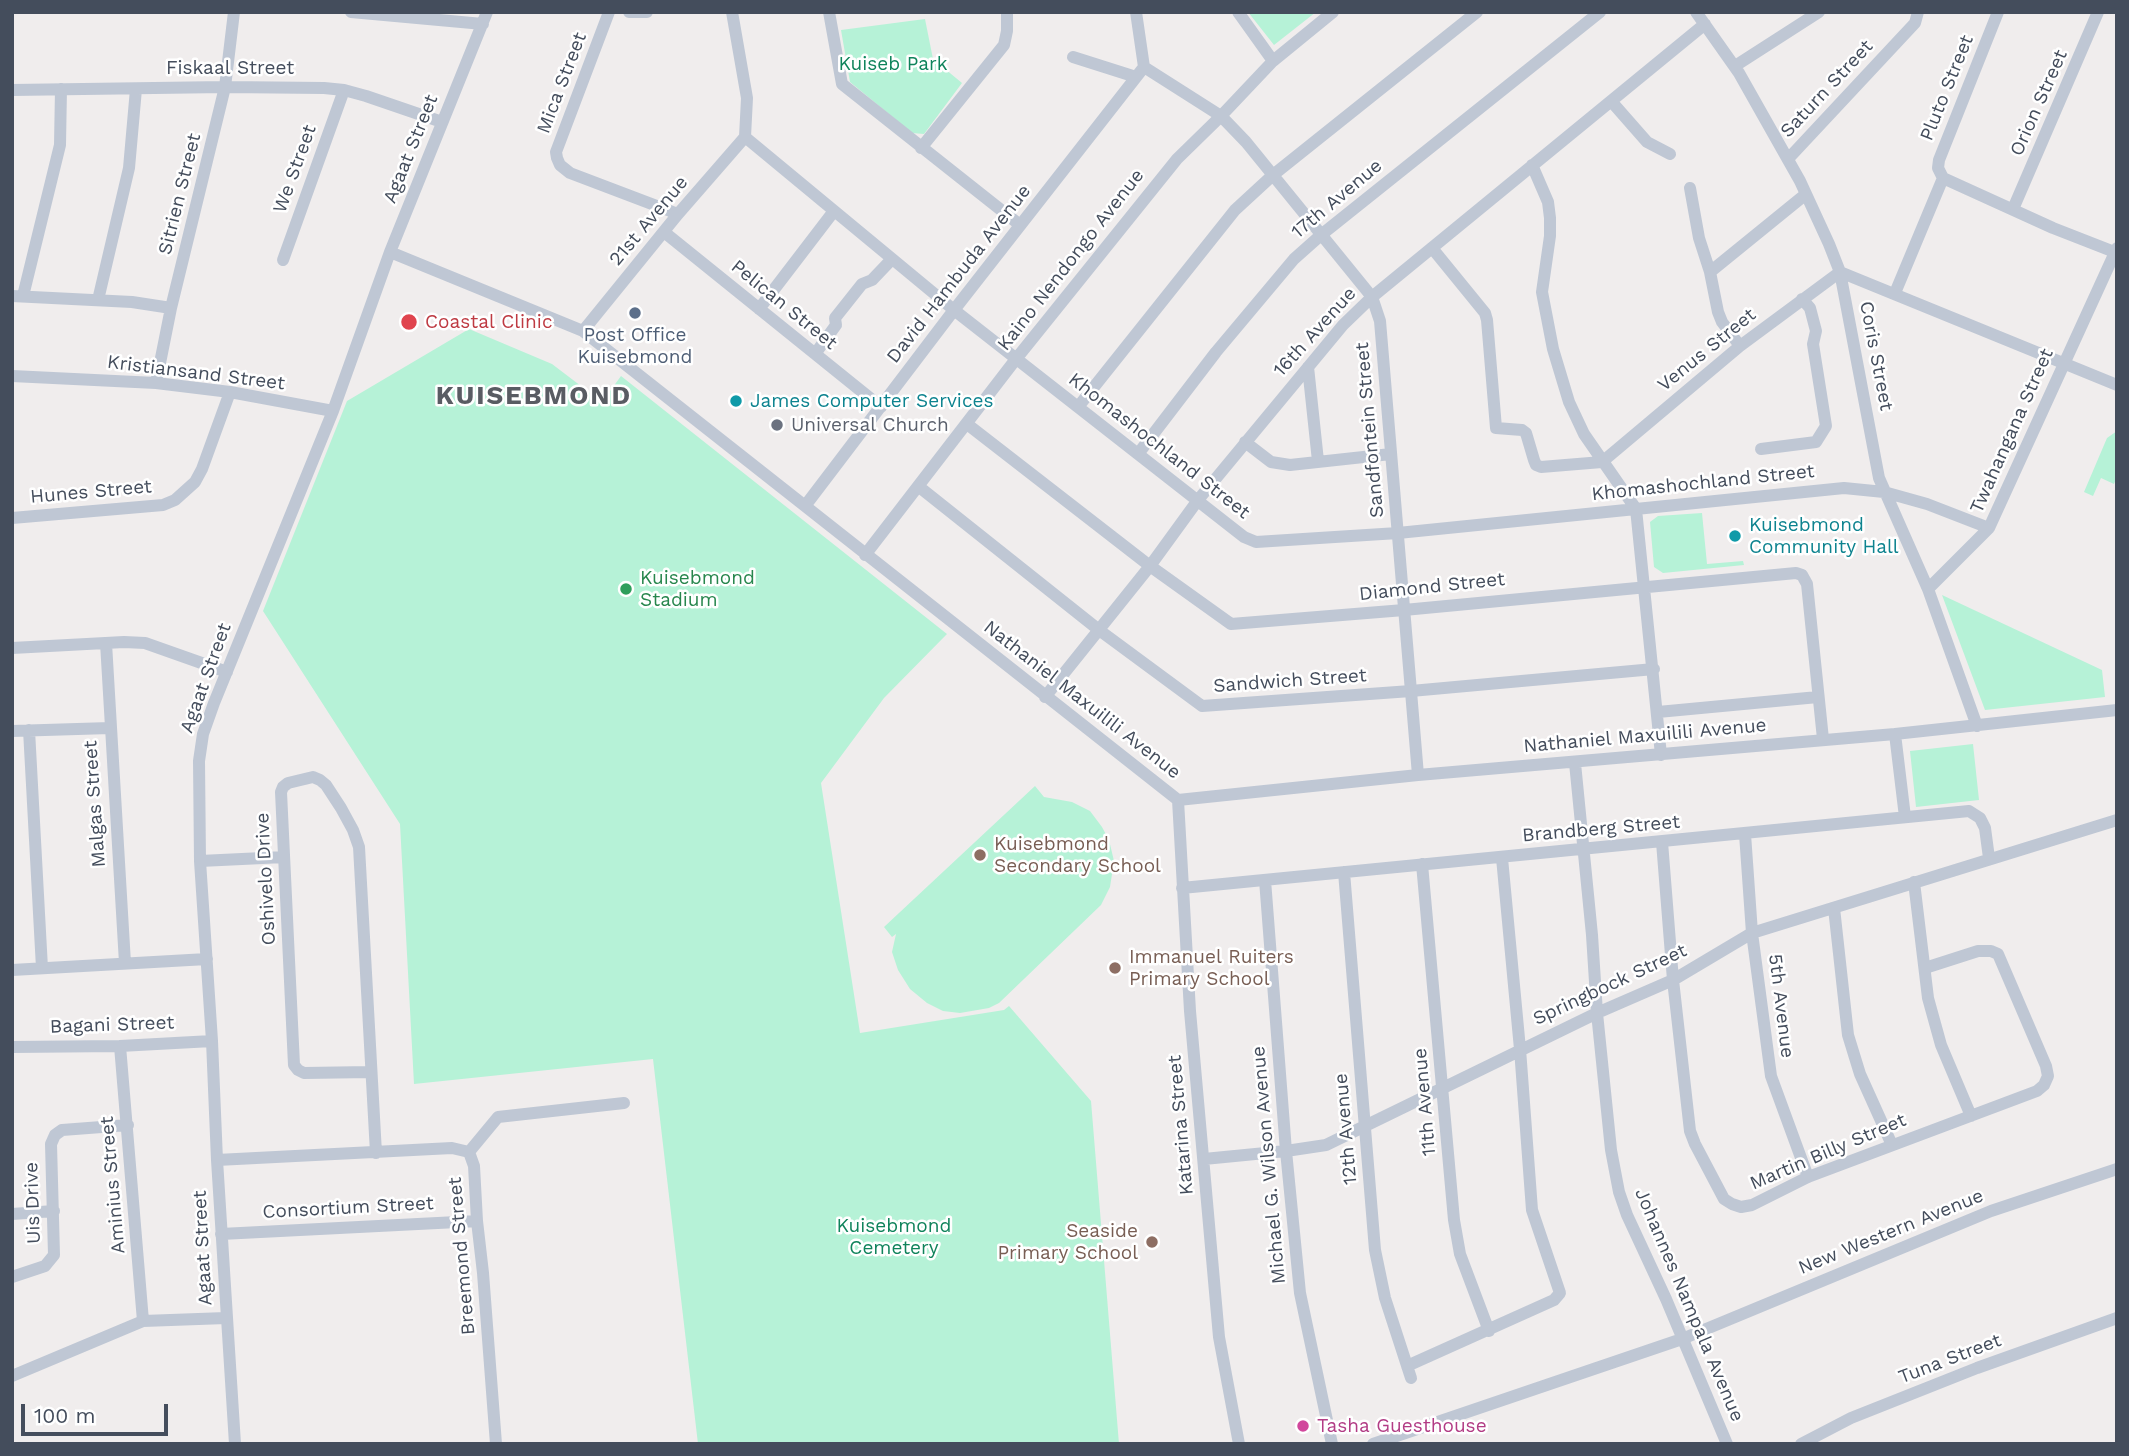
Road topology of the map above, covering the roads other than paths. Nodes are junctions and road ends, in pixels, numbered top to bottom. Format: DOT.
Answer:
graph roads {
  1 [pos="234,12"];
  2 [pos="351,12"];
  3 [pos="609,12"];
  4 [pos="629,12"];
  5 [pos="647,12"];
  6 [pos="732,12"];
  7 [pos="829,12"];
  8 [pos="1007,12"];
  9 [pos="1136,12"];
  10 [pos="1238,12"];
  11 [pos="1332,12"];
  12 [pos="1600,12"];
  13 [pos="1696,12"];
  14 [pos="1819,12"];
  15 [pos="1918,12"];
  16 [pos="1998,12"];
  17 [pos="2098,12"];
  18 [pos="1474,13"];
  19 [pos="485,18"];
  20 [pos="1705,24"];
  21 [pos="1073,57"];
  22 [pos="1273,61"];
  23 [pos="1735,66"];
  24 [pos="1144,67"];
  25 [pos="1136,77"];
  26 [pos="225,87"];
  27 [pos="61,89"];
  28 [pos="136,89"];
  29 [pos="12,90"];
  30 [pos="344,90"];
  31 [pos="1611,100"];
  32 [pos="1221,116"];
  33 [pos="442,122"];
  34 [pos="745,137"];
  35 [pos="921,148"];
  36 [pos="1670,154"];
  37 [pos="1788,159"];
  38 [pos="1532,165"];
  39 [pos="1273,175"];
  40 [pos="1944,178"];
  41 [pos="1690,188"];
  42 [pos="1806,194"];
  43 [pos="2013,209"];
  44 [pos="834,211"];
  45 [pos="678,214"];
  46 [pos="1020,225"];
  47 [pos="664,232"];
  48 [pos="1321,234"];
  49 [pos="1432,247"];
  50 [pos="2116,251"];
  51 [pos="390,252"];
  52 [pos="892,259"];
  53 [pos="283,260"];
  54 [pos="1710,272"];
  55 [pos="1840,272"];
  56 [pos="1895,293"];
  57 [pos="18,296"];
  58 [pos="1372,297"];
  59 [pos="1802,299"];
  60 [pos="99,300"];
  61 [pos="171,308"];
  62 [pos="759,309"];
  63 [pos="954,310"];
  64 [pos="583,331"];
  65 [pos="1740,346"];
  66 [pos="815,355"];
  67 [pos="1016,359"];
  68 [pos="2063,364"];
  69 [pos="1308,366"];
  70 [pos="12,376"];
  71 [pos="156,383"];
  72 [pos="2117,385"];
  73 [pos="230,392"];
  74 [pos="881,407"];
  75 [pos="1078,407"];
  76 [pos="332,411"];
  77 [pos="967,424"];
  78 [pos="1245,442"];
  79 [pos="1761,449"];
  80 [pos="1138,454"];
  81 [pos="1391,454"];
  82 [pos="1318,461"];
  83 [pos="1602,462"];
  84 [pos="918,486"];
  85 [pos="1884,492"];
  86 [pos="1198,500"];
  87 [pos="805,506"];
  88 [pos="1636,509"];
  89 [pos="12,518"];
  90 [pos="1989,528"];
  91 [pos="1398,533"];
  92 [pos="865,555"];
  93 [pos="1150,566"];
  94 [pos="1645,587"];
  95 [pos="1928,589"];
  96 [pos="1404,610"];
  97 [pos="1099,630"];
  98 [pos="106,643"];
  99 [pos="12,648"];
  100 [pos="1654,669"];
  101 [pos="227,672"];
  102 [pos="1411,691"];
  103 [pos="1045,697"];
  104 [pos="1818,697"];
  105 [pos="2117,710"];
  106 [pos="1658,712"];
  107 [pos="1977,726"];
  108 [pos="110,728"];
  109 [pos="29,730"];
  110 [pos="12,731"];
  111 [pos="1895,734"];
  112 [pos="1822,739"];
  113 [pos="1661,755"];
  114 [pos="1575,763"];
  115 [pos="1418,775"];
  116 [pos="1178,800"];
  117 [pos="1905,817"];
  118 [pos="2117,820"];
  119 [pos="1745,834"];
  120 [pos="1662,842"];
  121 [pos="1583,849"];
  122 [pos="284,857"];
  123 [pos="1502,858"];
  124 [pos="1989,858"];
  125 [pos="200,861"];
  126 [pos="1422,864"];
  127 [pos="1344,872"];
  128 [pos="1265,880"];
  129 [pos="1914,882"];
  130 [pos="1182,888"];
  131 [pos="1834,908"];
  132 [pos="1752,933"];
  133 [pos="206,959"];
  134 [pos="125,963"];
  135 [pos="42,968"];
  136 [pos="1925,968"];
  137 [pos="12,970"];
  138 [pos="1673,980"];
  139 [pos="1597,1013"];
  140 [pos="212,1041"];
  141 [pos="120,1046"];
  142 [pos="12,1047"];
  143 [pos="1520,1049"];
  144 [pos="371,1072"];
  145 [pos="1443,1089"];
  146 [pos="624,1103"];
  147 [pos="1970,1116"];
  148 [pos="128,1125"];
  149 [pos="1365,1126"];
  150 [pos="1892,1145"];
  151 [pos="1286,1151"];
  152 [pos="469,1152"];
  153 [pos="376,1153"];
  154 [pos="1204,1159"];
  155 [pos="217,1160"];
  156 [pos="2117,1169"];
  157 [pos="1808,1177"];
  158 [pos="54,1212"];
  159 [pos="12,1214"];
  160 [pos="477,1221"];
  161 [pos="221,1234"];
  162 [pos="12,1277"];
  163 [pos="226,1318"];
  164 [pos="2117,1318"];
  165 [pos="143,1321"];
  166 [pos="1489,1331"];
  167 [pos="1682,1339"];
  168 [pos="12,1376"];
  169 [pos="234,1444"];
  170 [pos="496,1444"];
  171 [pos="1239,1444"];
  172 [pos="1332,1444"];
  173 [pos="1373,1444"];
  174 [pos="1727,1444"];
  175 [pos="1801,1444"];
  1 -- 26 [label="street, Sitrien Street"];
  2 -- 19 [label="street"];
  3 -- 45 [label="street, Mica Street"];
  4 -- 5 [label="street"];
  6 -- 34 [label="street"];
  7 -- 35 [label="street"];
  8 -- 35 [label="street"];
  9 -- 24 [label="street"];
  10 -- 22 [label="street"];
  11 -- 22 [label="street, Kaino Nendongo Avenue"];
  12 -- 48 [label="street, 17th Avenue"];
  13 -- 20 [label="street, Coris Street"];
  14 -- 23 [label="street"];
  15 -- 37 [label="street, Saturn Street"];
  16 -- 40 [label="street, Pluto Street"];
  17 -- 43 [label="street, Orion Street"];
  18 -- 39 [label="street"];
  19 -- 33 [label="street, Agaat Street"];
  20 -- 23 [label="street, Coris Street"];
  20 -- 31 [label="street, 16th Avenue"];
  21 -- 25 [label="street"];
  22 -- 32 [label="street, Kaino Nendongo Avenue"];
  23 -- 37 [label="street, Coris Street"];
  24 -- 25 [label="street, David Hambuda Avenue"];
  24 -- 32 [label="street, Sandfontein Street"];
  25 -- 46 [label="street, David Hambuda Avenue"];
  26 -- 28 [label="street, Fiskaal Street"];
  26 -- 30 [label="street, Fiskaal Street"];
  26 -- 61 [label="street, Sitrien Street"];
  27 -- 28 [label="street, Fiskaal Street"];
  27 -- 29 [label="street, Fiskaal Street"];
  27 -- 57 [label="street"];
  28 -- 60 [label="street"];
  30 -- 33 [label="street, Fiskaal Street"];
  30 -- 53 [label="street, We Street"];
  31 -- 36 [label="street"];
  31 -- 38 [label="street, 16th Avenue"];
  32 -- 39 [label="street, Sandfontein Street"];
  32 -- 67 [label="street, Kaino Nendongo Avenue"];
  33 -- 51 [label="street, Agaat Street"];
  34 -- 44 [label="street, Khomashochland Street"];
  34 -- 45 [label="street, 21st Avenue"];
  35 -- 46 [label="street"];
  37 -- 42 [label="street, Coris Street"];
  38 -- 49 [label="street, 16th Avenue"];
  38 -- 83 [label="street"];
  39 -- 48 [label="street, Sandfontein Street"];
  39 -- 75 [label="street"];
  40 -- 43 [label="street"];
  40 -- 56 [label="street"];
  41 -- 54 [label="street"];
  42 -- 54 [label="street"];
  42 -- 55 [label="street, Coris Street"];
  43 -- 50 [label="street"];
  44 -- 52 [label="street, Khomashochland Street"];
  44 -- 62 [label="street"];
  45 -- 47 [label="street, 21st Avenue"];
  46 -- 63 [label="street, David Hambuda Avenue"];
  47 -- 62 [label="street, Pelican Street"];
  47 -- 64 [label="street, 21st Avenue"];
  48 -- 58 [label="street, Sandfontein Street"];
  48 -- 80 [label="street, 17th Avenue"];
  49 -- 58 [label="street, 16th Avenue"];
  49 -- 83 [label="street"];
  50 -- 68 [label="street, Twahangana Street"];
  51 -- 64 [label="street, Nathaniel Maxuilili Avenue"];
  51 -- 76 [label="street, Agaat Street"];
  52 -- 63 [label="street, Khomashochland Street"];
  52 -- 66 [label="street"];
  54 -- 65 [label="street"];
  55 -- 56 [label="street"];
  55 -- 59 [label="street, Venus Street"];
  55 -- 85 [label="street, Coris Street"];
  56 -- 68 [label="street"];
  57 -- 60 [label="street"];
  58 -- 69 [label="street, 16th Avenue"];
  58 -- 81 [label="street, Sandfontein Street"];
  59 -- 65 [label="street, Venus Street"];
  59 -- 79 [label="street"];
  60 -- 61 [label="street"];
  61 -- 71 [label="street, Sitrien Street"];
  62 -- 66 [label="street, Pelican Street"];
  63 -- 67 [label="street, Khomashochland Street"];
  63 -- 74 [label="street, David Hambuda Avenue"];
  64 -- 87 [label="street, Nathaniel Maxuilili Avenue"];
  65 -- 83 [label="street, Venus Street"];
  66 -- 74 [label="street, Pelican Street"];
  67 -- 75 [label="street, Khomashochland Street"];
  67 -- 77 [label="street, Kaino Nendongo Avenue"];
  68 -- 72 [label="street"];
  68 -- 90 [label="street, Twahangana Street"];
  69 -- 78 [label="street, 16th Avenue"];
  69 -- 82 [label="street"];
  70 -- 71 [label="street, Kristiansand Street"];
  71 -- 73 [label="street, Kristiansand Street"];
  73 -- 76 [label="street, Kristiansand Street"];
  73 -- 89 [label="street, Hunes Street"];
  74 -- 87 [label="street, David Hambuda Avenue"];
  75 -- 80 [label="street, Khomashochland Street"];
  76 -- 101 [label="street, Agaat Street"];
  77 -- 84 [label="street, Kaino Nendongo Avenue"];
  77 -- 93 [label="street, Diamond Street"];
  78 -- 82 [label="street"];
  78 -- 86 [label="street, 16th Avenue"];
  80 -- 86 [label="street, Khomashochland Street"];
  81 -- 82 [label="street"];
  81 -- 91 [label="street, Sandfontein Street"];
  83 -- 88 [label="street"];
  84 -- 92 [label="street, Kaino Nendongo Avenue"];
  84 -- 97 [label="street, Sandwich Street"];
  85 -- 88 [label="street, Khomashochland Street"];
  85 -- 90 [label="street, Twahangana Street"];
  85 -- 95 [label="street, Coris Street"];
  86 -- 91 [label="street, Khomashochland Street"];
  86 -- 93 [label="street, 16th Avenue"];
  87 -- 92 [label="street, Nathaniel Maxuilili Avenue"];
  88 -- 91 [label="street, Khomashochland Street"];
  88 -- 94 [label="street"];
  90 -- 95 [label="street"];
  91 -- 96 [label="street, Sandfontein Street"];
  92 -- 103 [label="street, Nathaniel Maxuilili Avenue"];
  93 -- 96 [label="street, Diamond Street"];
  93 -- 97 [label="street, 16th Avenue"];
  94 -- 96 [label="street, Diamond Street"];
  94 -- 100 [label="street"];
  94 -- 104 [label="street, Diamond Street"];
  95 -- 107 [label="street, Coris Street"];
  96 -- 102 [label="street, Sandfontein Street"];
  97 -- 102 [label="street, Sandwich Street"];
  97 -- 103 [label="street, 16th Avenue"];
  98 -- 99 [label="street"];
  98 -- 101 [label="street"];
  98 -- 108 [label="street, Malgas Street"];
  100 -- 102 [label="street, Sandwich Street"];
  100 -- 106 [label="street"];
  101 -- 125 [label="street, Agaat Street"];
  102 -- 115 [label="street, Sandfontein Street"];
  103 -- 116 [label="street, Nathaniel Maxuilili Avenue"];
  104 -- 106 [label="street"];
  104 -- 112 [label="street, Diamond Street"];
  105 -- 107 [label="street, Nathaniel Maxuilili Avenue"];
  106 -- 113 [label="street"];
  107 -- 111 [label="street, Nathaniel Maxuilili Avenue"];
  108 -- 109 [label="street"];
  108 -- 134 [label="street, Malgas Street"];
  109 -- 110 [label="street"];
  109 -- 135 [label="street"];
  111 -- 112 [label="street, Nathaniel Maxuilili Avenue"];
  111 -- 117 [label="street"];
  112 -- 113 [label="street, Nathaniel Maxuilili Avenue"];
  113 -- 114 [label="street, Nathaniel Maxuilili Avenue"];
  114 -- 115 [label="street, Nathaniel Maxuilili Avenue"];
  114 -- 121 [label="street, Johannes Nampala Avenue"];
  115 -- 116 [label="street, Nathaniel Maxuilili Avenue"];
  116 -- 130 [label="street, Katarina Street"];
  117 -- 119 [label="street, Brandberg Street"];
  117 -- 124 [label="street, Brandberg Street"];
  118 -- 124 [label="street, Springbock Street"];
  119 -- 120 [label="street, Brandberg Street"];
  119 -- 132 [label="street, 5th Avenue"];
  120 -- 121 [label="street, Brandberg Street"];
  120 -- 138 [label="street, Martin Billy Street"];
  121 -- 123 [label="street, Brandberg Street"];
  121 -- 139 [label="street, Johannes Nampala Avenue"];
  122 -- 125 [label="street"];
  122 -- 144 [label="street, Oshivelo Drive"];
  122 -- 144 [label="street, Oshivelo Drive"];
  123 -- 126 [label="street, Brandberg Street"];
  123 -- 143 [label="street"];
  124 -- 129 [label="street, Springbock Street"];
  125 -- 133 [label="street, Agaat Street"];
  126 -- 127 [label="street, Brandberg Street"];
  126 -- 145 [label="street, 11th Avenue"];
  127 -- 128 [label="street, Brandberg Street"];
  127 -- 149 [label="street, 12th Avenue"];
  128 -- 130 [label="street, Brandberg Street"];
  128 -- 151 [label="street, Michael G. Wilson Avenue"];
  129 -- 131 [label="street, Springbock Street"];
  129 -- 136 [label="street"];
  130 -- 154 [label="street, Katarina Street"];
  131 -- 132 [label="street, Springbock Street"];
  131 -- 150 [label="street"];
  132 -- 138 [label="street, Springbock Street"];
  132 -- 157 [label="street, 5th Avenue"];
  133 -- 134 [label="street"];
  133 -- 140 [label="street, Agaat Street"];
  134 -- 135 [label="street"];
  135 -- 137 [label="street"];
  136 -- 147 [label="street"];
  136 -- 147 [label="street, Martin Billy Street"];
  138 -- 139 [label="street, Springbock Street"];
  138 -- 157 [label="street, Martin Billy Street"];
  139 -- 143 [label="street, Springbock Street"];
  139 -- 167 [label="street, Johannes Nampala Avenue"];
  140 -- 141 [label="street, Bagani Street"];
  140 -- 155 [label="street, Agaat Street"];
  141 -- 142 [label="street, Bagani Street"];
  141 -- 148 [label="street, Aminius Street"];
  143 -- 145 [label="street, Springbock Street"];
  143 -- 166 [label="street"];
  144 -- 153 [label="street, Oshivelo Drive"];
  145 -- 149 [label="street, Springbock Street"];
  145 -- 166 [label="street, 11th Avenue"];
  146 -- 152 [label="street"];
  147 -- 150 [label="street, Martin Billy Street"];
  148 -- 158 [label="street, Uis Drive"];
  148 -- 165 [label="street, Aminius Street"];
  149 -- 151 [label="street, Springbock Street"];
  149 -- 166 [label="street, 12th Avenue"];
  150 -- 157 [label="street, Martin Billy Street"];
  151 -- 154 [label="street, Springbock Street"];
  151 -- 172 [label="street, Michael G. Wilson Avenue"];
  152 -- 153 [label="street, Breemond Street"];
  152 -- 160 [label="street, Breemond Street"];
  153 -- 155 [label="street, Breemond Street"];
  154 -- 171 [label="street, Katarina Street"];
  155 -- 161 [label="street, Agaat Street"];
  156 -- 167 [label="street, New Western Avenue"];
  158 -- 159 [label="street"];
  158 -- 162 [label="street, Uis Drive"];
  160 -- 161 [label="street, Consortium Street"];
  160 -- 170 [label="street, Breemond Street"];
  161 -- 163 [label="street, Agaat Street"];
  163 -- 165 [label="street"];
  163 -- 169 [label="street, Agaat Street"];
  164 -- 175 [label="street, Tuna Street"];
  165 -- 168 [label="street"];
  167 -- 173 [label="street, New Western Avenue"];
  167 -- 174 [label="street, Johannes Nampala Avenue"];
}
